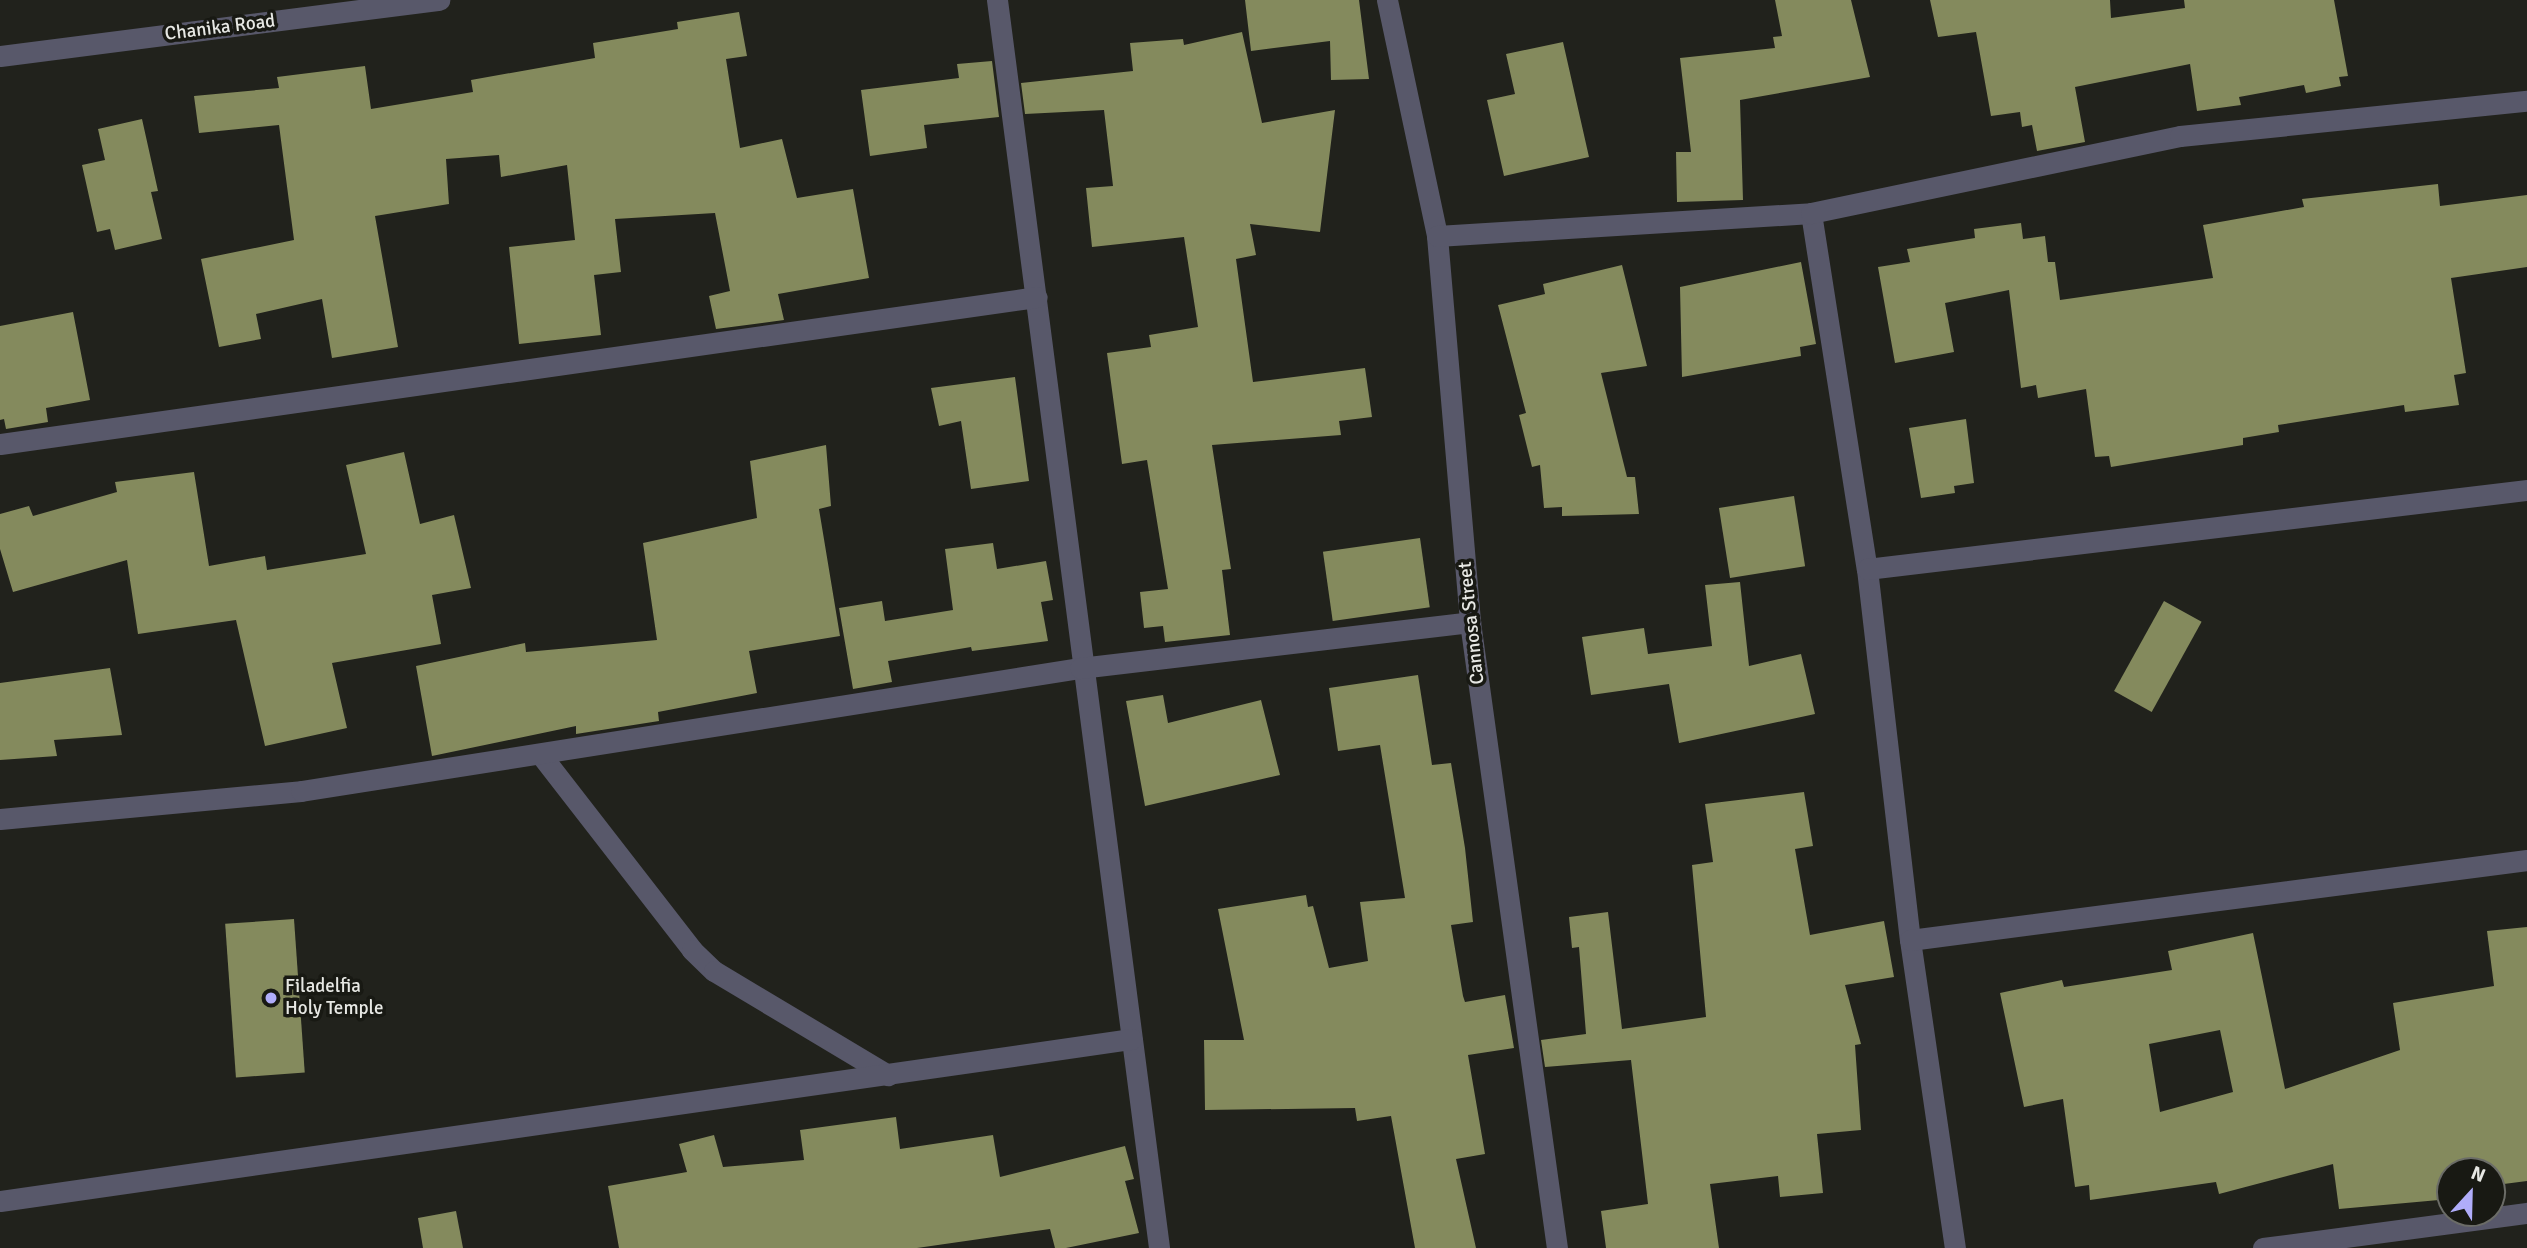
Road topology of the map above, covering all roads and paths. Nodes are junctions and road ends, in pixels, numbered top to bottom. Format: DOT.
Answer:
graph roads {
  1 [pos="439,0"];
  2 [pos="997,0"];
  3 [pos="1387,0"];
  4 [pos="0,56"];
  5 [pos="2527,101"];
  6 [pos="1811,213"];
  7 [pos="1437,236"];
  8 [pos="1037,297"];
  9 [pos="0,444"];
  10 [pos="2527,490"];
  11 [pos="1867,569"];
  12 [pos="1471,622"];
  13 [pos="1080,668"];
  14 [pos="541,755"];
  15 [pos="0,818"];
  16 [pos="2527,860"];
  17 [pos="1910,940"];
  18 [pos="1131,1040"];
  19 [pos="888,1075"];
  20 [pos="0,1201"];
  21 [pos="2527,1213"];
  22 [pos="1159,1248"];
  23 [pos="1557,1248"];
  24 [pos="1955,1248"];
  25 [pos="2263,1248"];
  1 -- 4 [label="street, Chanika Road"];
  2 -- 8 [label="street"];
  3 -- 7 [label="street, Cannosa Street"];
  5 -- 6 [label="street"];
  6 -- 7 [label="street"];
  6 -- 11 [label="street"];
  7 -- 12 [label="street, Cannosa Street"];
  8 -- 9 [label="street"];
  8 -- 13 [label="street"];
  10 -- 11 [label="street"];
  11 -- 17 [label="street"];
  12 -- 13 [label="street"];
  12 -- 23 [label="street, Cannosa Street"];
  13 -- 14 [label="street"];
  13 -- 18 [label="street"];
  14 -- 15 [label="street"];
  14 -- 19 [label="street"];
  16 -- 17 [label="street"];
  17 -- 24 [label="street"];
  18 -- 19 [label="street"];
  18 -- 22 [label="street"];
  19 -- 20 [label="street"];
  21 -- 25 [label="street"];
}
